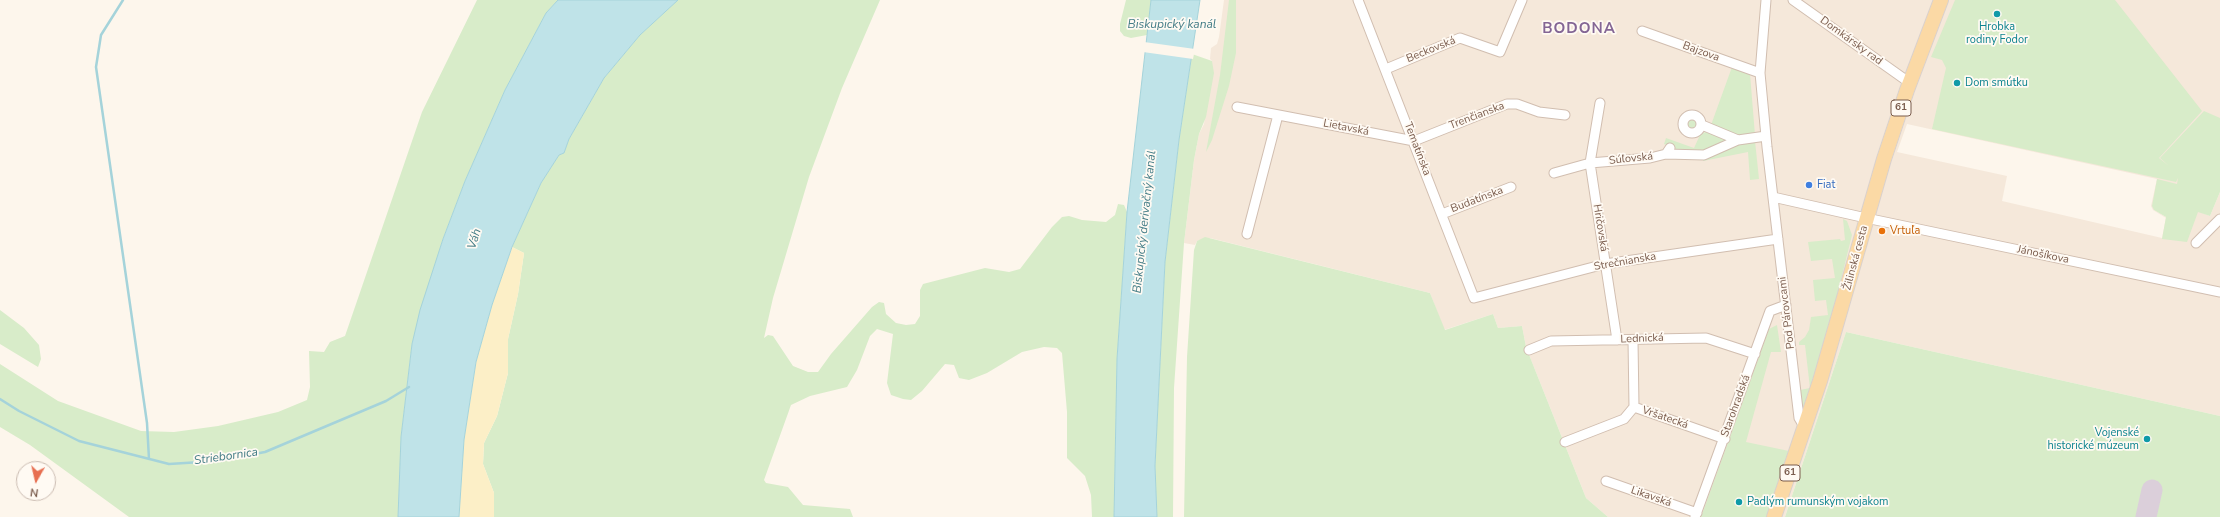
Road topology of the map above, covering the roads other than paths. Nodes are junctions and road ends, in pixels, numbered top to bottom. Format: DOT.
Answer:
graph roads {
  1 [pos="1358,0"];
  2 [pos="1522,0"];
  3 [pos="1766,0"];
  4 [pos="1793,0"];
  5 [pos="1941,0"];
  6 [pos="1642,31"];
  7 [pos="1386,69"];
  8 [pos="1760,74"];
  9 [pos="1910,83"];
  10 [pos="1600,103"];
  11 [pos="1237,107"];
  12 [pos="1278,115"];
  13 [pos="1564,115"];
  14 [pos="1702,125"];
  15 [pos="1766,136"];
  16 [pos="1738,140"];
  17 [pos="1414,141"];
  18 [pos="1590,163"];
  19 [pos="1554,173"];
  20 [pos="1511,187"];
  21 [pos="1773,197"];
  22 [pos="1442,214"];
  23 [pos="1866,218"];
  24 [pos="2220,219"];
  25 [pos="1247,234"];
  26 [pos="1778,239"];
  27 [pos="2196,243"];
  28 [pos="1605,264"];
  29 [pos="2220,292"];
  30 [pos="1474,298"];
  31 [pos="1786,305"];
  32 [pos="1617,340"];
  33 [pos="1632,340"];
  34 [pos="1529,350"];
  35 [pos="1755,354"];
  36 [pos="1634,407"];
  37 [pos="1805,428"];
  38 [pos="1724,439"];
  39 [pos="1565,442"];
  40 [pos="1606,481"];
  41 [pos="1696,515"];
  42 [pos="1774,517"];
  1 -- 7 [label="street, Tematínska"];
  2 -- 7 [label="street, Beckovská"];
  3 -- 8 [label="street, Pod Párovcami"];
  4 -- 9 [label="street, Domkársky rad"];
  5 -- 9 [label="main road, Žilinská cesta / 61"];
  6 -- 8 [label="street, Bajzova"];
  7 -- 17 [label="street, Tematínska"];
  8 -- 15 [label="street, Pod Párovcami"];
  9 -- 23 [label="main road, Žilinská cesta / 61"];
  10 -- 18 [label="street"];
  11 -- 12 [label="street, Lietavská"];
  12 -- 17 [label="street, Lietavská"];
  12 -- 25 [label="street"];
  13 -- 17 [label="street, Trenčianska"];
  14 -- 16 [label="street"];
  15 -- 16 [label="street"];
  15 -- 21 [label="street, Pod Párovcami"];
  16 -- 18 [label="street, Súľovská"];
  17 -- 22 [label="street, Tematínska"];
  18 -- 19 [label="street, Súľovská"];
  18 -- 28 [label="street, Hričovská"];
  20 -- 22 [label="street, Budatínska"];
  21 -- 23 [label="street"];
  21 -- 26 [label="street, Pod Párovcami"];
  22 -- 30 [label="street, Tematínska"];
  23 -- 29 [label="street, Jánošíkova"];
  23 -- 37 [label="main road, Žilinská cesta / 61"];
  24 -- 27 [label="street"];
  26 -- 28 [label="street, Strečnianska"];
  26 -- 31 [label="street, Pod Párovcami"];
  28 -- 30 [label="street, Strečnianska"];
  28 -- 32 [label="street, Hričovská"];
  31 -- 35 [label="street, Starohradská"];
  31 -- 37 [label="street, Pod Párovcami"];
  32 -- 33 [label="street, Lednická"];
  32 -- 34 [label="street, Lednická"];
  33 -- 35 [label="street, Lednická"];
  33 -- 36 [label="street"];
  35 -- 38 [label="street, Starohradská"];
  36 -- 38 [label="street, Vršatecká"];
  36 -- 39 [label="street, Vršatecká"];
  37 -- 42 [label="main road, Žilinská cesta / 61"];
  38 -- 41 [label="street, Starohradská"];
  40 -- 41 [label="street, Likavská"];
}
